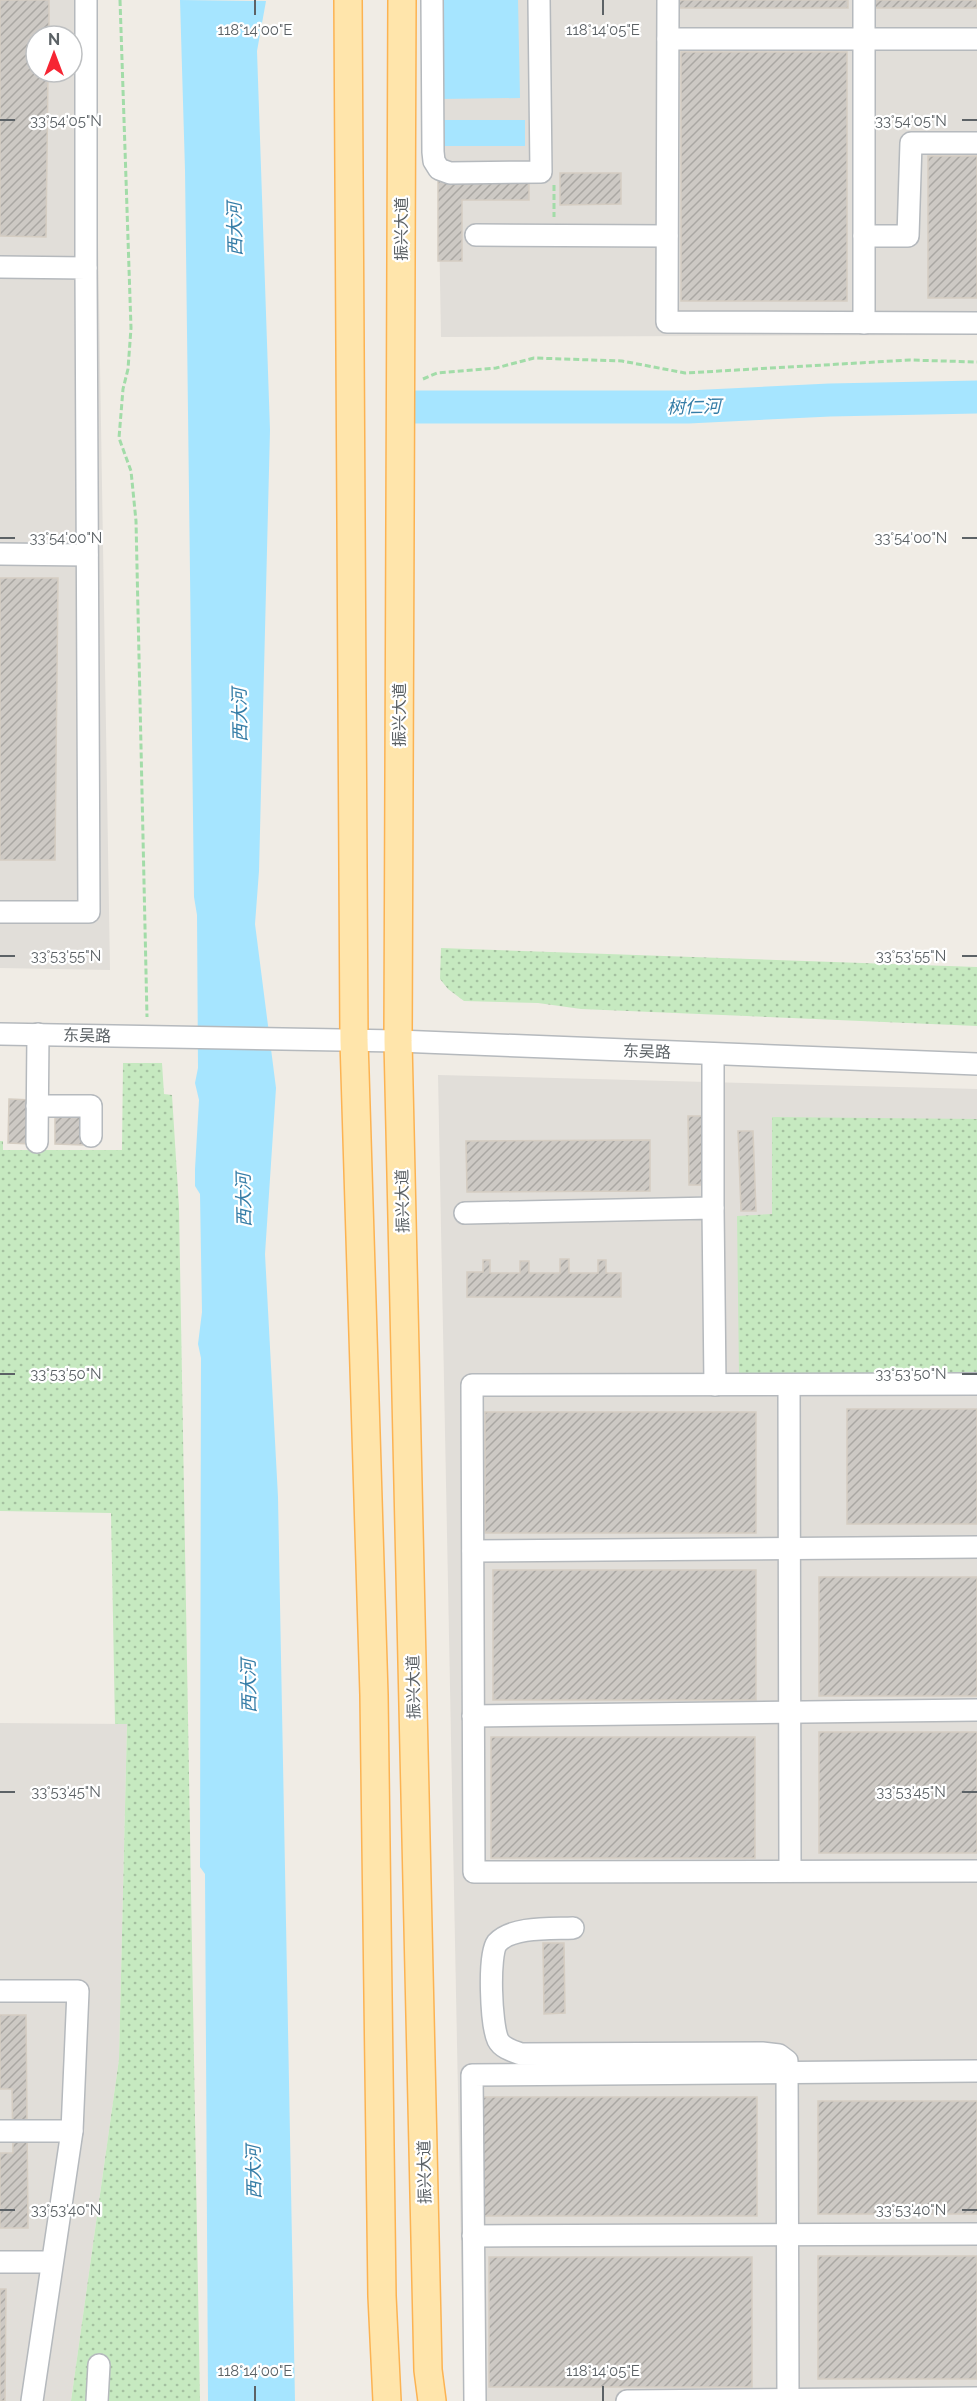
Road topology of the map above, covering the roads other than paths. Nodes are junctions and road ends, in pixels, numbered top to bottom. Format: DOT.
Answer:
graph roads {
  1 [pos="86,0"];
  2 [pos="348,0"];
  3 [pos="402,0"];
  4 [pos="432,0"];
  5 [pos="539,0"];
  6 [pos="668,0"];
  7 [pos="864,0"];
  8 [pos="668,39"];
  9 [pos="864,39"];
  10 [pos="977,39"];
  11 [pos="977,143"];
  12 [pos="476,235"];
  13 [pos="668,236"];
  14 [pos="864,236"];
  15 [pos="0,267"];
  16 [pos="86,268"];
  17 [pos="864,323"];
  18 [pos="977,323"];
  19 [pos="0,555"];
  20 [pos="87,555"];
  21 [pos="0,912"];
  22 [pos="0,1034"];
  23 [pos="38,1034"];
  24 [pos="354,1040"];
  25 [pos="398,1041"];
  26 [pos="713,1054"];
  27 [pos="977,1064"];
  28 [pos="37,1106"];
  29 [pos="92,1136"];
  30 [pos="37,1142"];
  31 [pos="713,1208"];
  32 [pos="465,1213"];
  33 [pos="715,1384"];
  34 [pos="789,1384"];
  35 [pos="977,1384"];
  36 [pos="977,1547"];
  37 [pos="789,1549"];
  38 [pos="472,1551"];
  39 [pos="977,1710"];
  40 [pos="790,1712"];
  41 [pos="473,1716"];
  42 [pos="790,1871"];
  43 [pos="977,1871"];
  44 [pos="573,1928"];
  45 [pos="0,1991"];
  46 [pos="977,2071"];
  47 [pos="788,2073"];
  48 [pos="0,2131"];
  49 [pos="72,2131"];
  50 [pos="977,2234"];
  51 [pos="788,2235"];
  52 [pos="473,2236"];
  53 [pos="0,2262"];
  54 [pos="51,2262"];
  55 [pos="99,2365"];
  56 [pos="977,2398"];
  57 [pos="788,2400"];
  58 [pos="32,2401"];
  59 [pos="97,2401"];
  60 [pos="387,2401"];
  61 [pos="432,2401"];
  62 [pos="475,2401"];
  63 [pos="627,2401"];
  1 -- 16 [label="street"];
  2 -- 24 [label="main road"];
  3 -- 25 [label="main road, 振兴大道"];
  4 -- 5 [label="street"];
  6 -- 8 [label="street"];
  7 -- 9 [label="street"];
  8 -- 9 [label="street"];
  8 -- 13 [label="street"];
  9 -- 10 [label="street"];
  9 -- 14 [label="street"];
  11 -- 14 [label="street"];
  12 -- 13 [label="street"];
  13 -- 17 [label="street"];
  14 -- 17 [label="street"];
  15 -- 16 [label="street"];
  16 -- 20 [label="street"];
  17 -- 18 [label="street"];
  19 -- 20 [label="street"];
  20 -- 21 [label="street"];
  22 -- 23 [label="street, 东吴路"];
  23 -- 24 [label="street, 东吴路"];
  23 -- 28 [label="street"];
  24 -- 25 [label="street, 东吴路"];
  24 -- 60 [label="main road"];
  25 -- 26 [label="street, 东吴路"];
  25 -- 61 [label="main road, 振兴大道"];
  26 -- 27 [label="street, 东吴路"];
  26 -- 31 [label="street"];
  28 -- 29 [label="street"];
  28 -- 30 [label="street"];
  31 -- 32 [label="street"];
  31 -- 33 [label="street"];
  33 -- 34 [label="street"];
  33 -- 38 [label="street"];
  34 -- 35 [label="street"];
  34 -- 37 [label="street"];
  36 -- 37 [label="street"];
  37 -- 38 [label="street"];
  37 -- 40 [label="street"];
  38 -- 41 [label="street"];
  39 -- 40 [label="street"];
  40 -- 41 [label="street"];
  40 -- 42 [label="street"];
  41 -- 42 [label="street"];
  42 -- 43 [label="street"];
  44 -- 47 [label="street"];
  45 -- 49 [label="street"];
  46 -- 47 [label="street"];
  47 -- 51 [label="street"];
  47 -- 52 [label="street"];
  48 -- 49 [label="street"];
  49 -- 54 [label="street"];
  50 -- 51 [label="street"];
  51 -- 52 [label="street"];
  51 -- 57 [label="street"];
  52 -- 62 [label="street"];
  53 -- 54 [label="street"];
  54 -- 58 [label="street"];
  55 -- 59 [label="street"];
  56 -- 57 [label="street"];
  57 -- 63 [label="street"];
}
